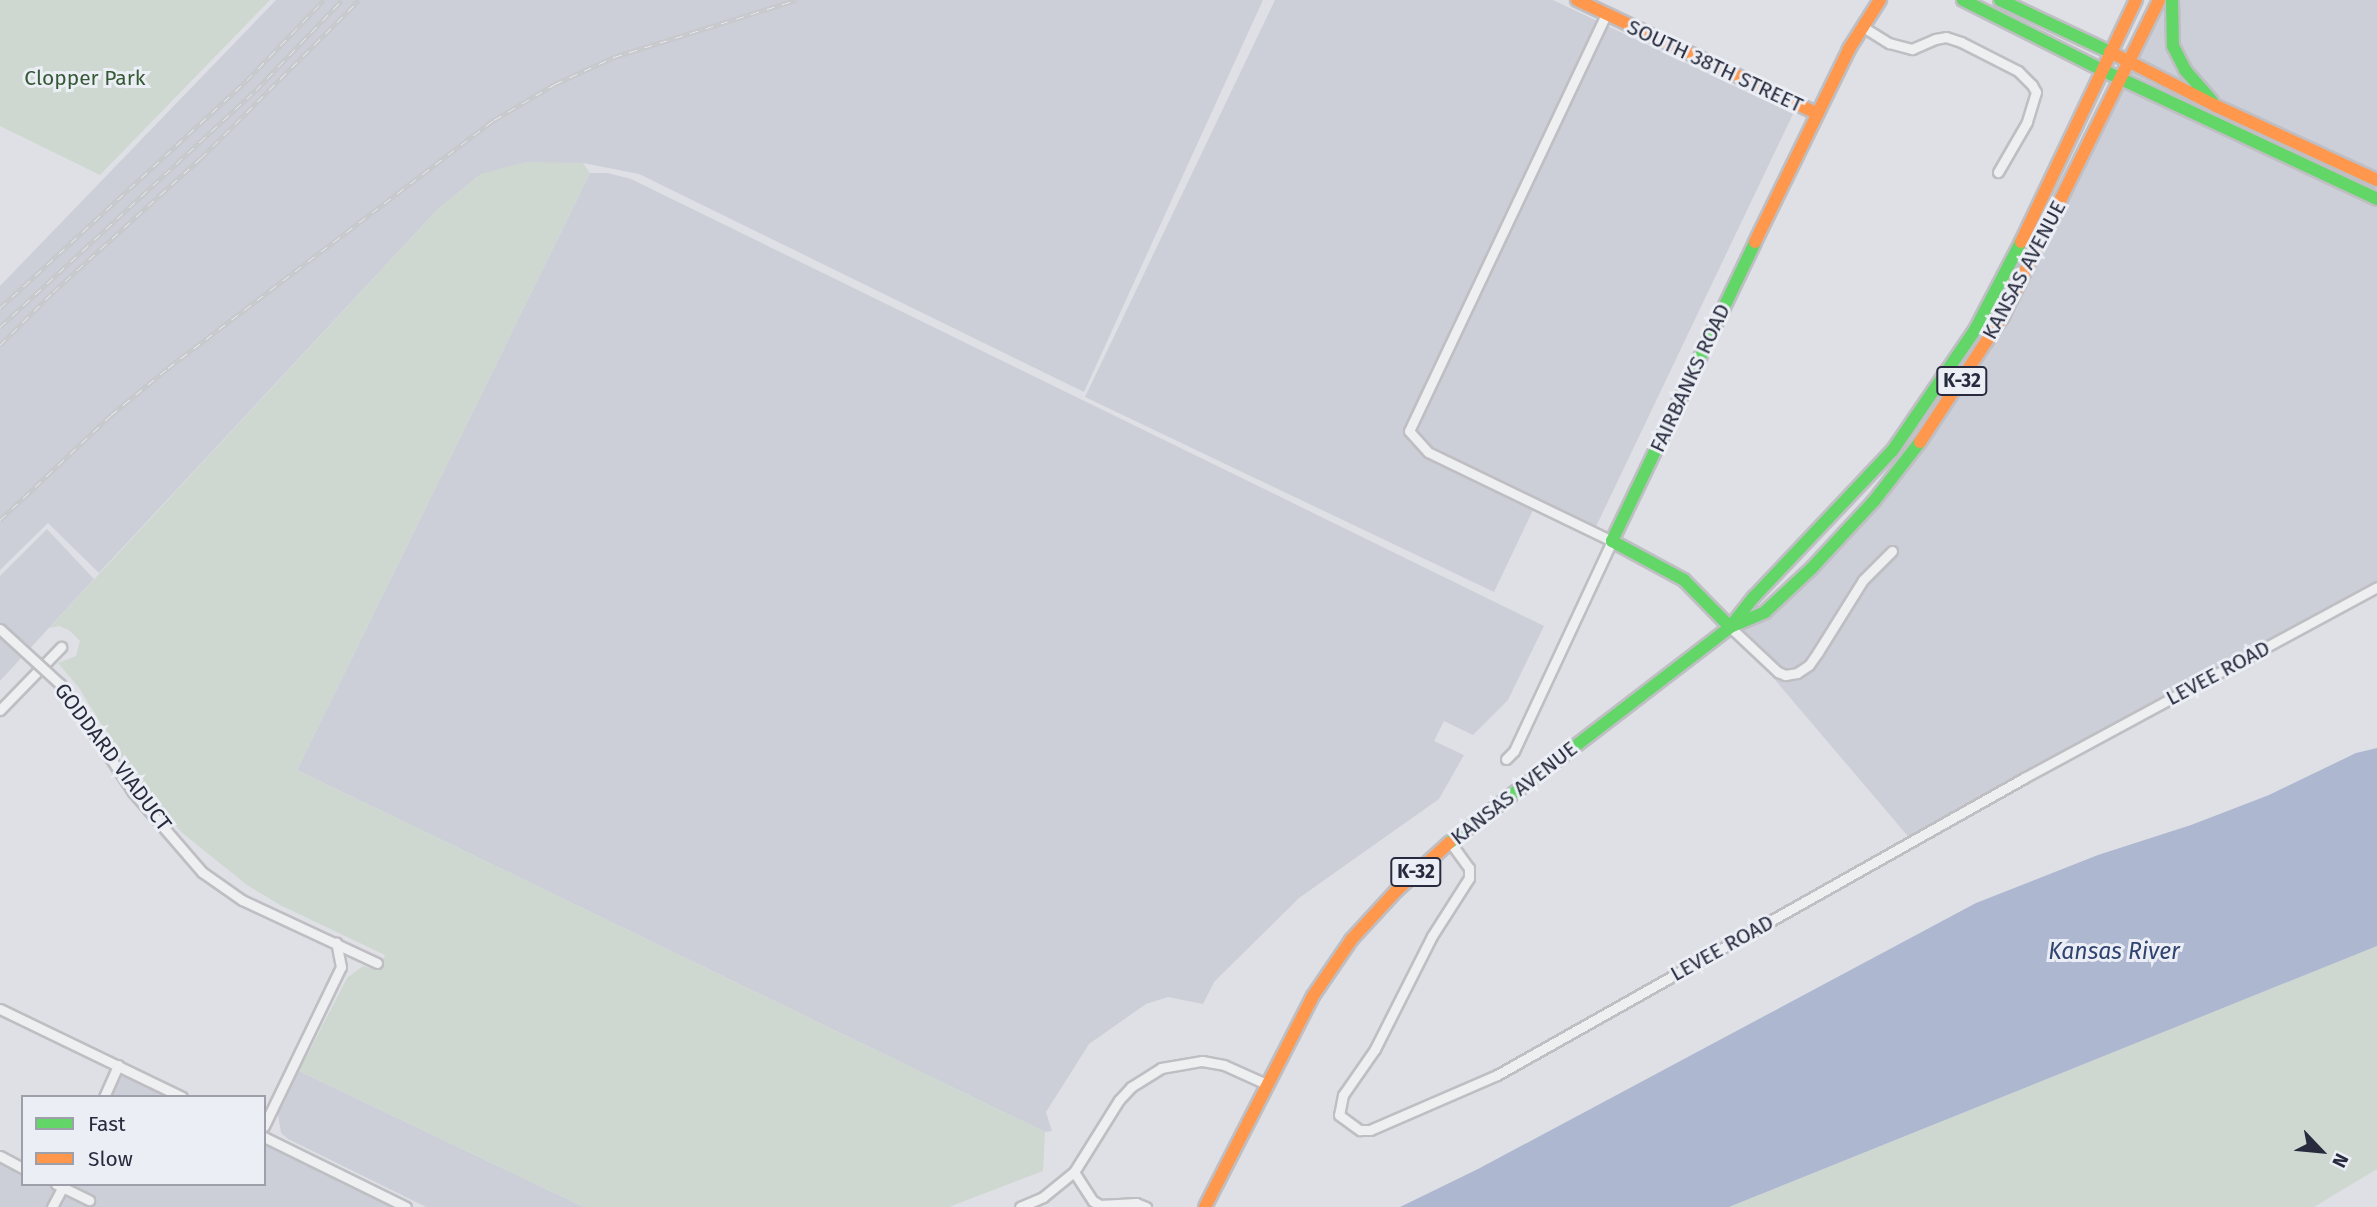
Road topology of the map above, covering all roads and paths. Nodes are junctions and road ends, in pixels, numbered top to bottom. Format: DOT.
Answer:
graph roads {
  1 [pos="1577,0"];
  2 [pos="1880,0"];
  3 [pos="1963,0"];
  4 [pos="2000,0"];
  5 [pos="2136,0"];
  6 [pos="2159,0"];
  7 [pos="2172,0"];
  8 [pos="1606,14"];
  9 [pos="1863,27"];
  10 [pos="2110,52"];
  11 [pos="2127,62"];
  12 [pos="2102,70"];
  13 [pos="2119,78"];
  14 [pos="2216,106"];
  15 [pos="1816,113"];
  16 [pos="1998,172"];
  17 [pos="2377,180"];
  18 [pos="2377,199"];
  19 [pos="1612,541"];
  20 [pos="1892,551"];
  21 [pos="2377,587"];
  22 [pos="1730,628"];
  23 [pos="0,629"];
  24 [pos="61,647"];
  25 [pos="0,710"];
  26 [pos="1506,759"];
  27 [pos="1450,842"];
  28 [pos="336,942"];
  29 [pos="377,963"];
  30 [pos="0,1009"];
  31 [pos="118,1065"];
  32 [pos="1266,1084"];
  33 [pos="105,1095"];
  34 [pos="178,1095"];
  35 [pos="266,1122"];
  36 [pos="266,1138"];
  37 [pos="0,1156"];
  38 [pos="21,1167"];
  39 [pos="1074,1172"];
  40 [pos="61,1186"];
  41 [pos="63,1186"];
  42 [pos="89,1200"];
  43 [pos="52,1207"];
  44 [pos="406,1207"];
  45 [pos="1020,1207"];
  46 [pos="1146,1207"];
  47 [pos="1205,1207"];
  1 -- 8 [label="main road, SOUTH 38TH STREET"];
  2 -- 9 [label="main road, FAIRBANKS ROAD"];
  3 -- 12 [label="main road"];
  4 -- 10 [label="main road"];
  5 -- 10 [label="main road, KANSAS AVENUE / K-32"];
  6 -- 11 [label="main road, KANSAS AVENUE / K-32"];
  7 -- 14 [label="main road"];
  8 -- 15 [label="main road, SOUTH 38TH STREET"];
  8 -- 19 [label="street"];
  9 -- 15 [label="main road, FAIRBANKS ROAD"];
  9 -- 16 [label="street"];
  10 -- 11 [label="main road"];
  10 -- 12 [label="main road, KANSAS AVENUE / K-32"];
  11 -- 13 [label="main road, KANSAS AVENUE / K-32"];
  11 -- 14 [label="main road"];
  12 -- 13 [label="main road"];
  12 -- 22 [label="main road, KANSAS AVENUE / K-32"];
  13 -- 18 [label="main road"];
  13 -- 22 [label="main road, KANSAS AVENUE / K-32"];
  14 -- 17 [label="main road"];
  15 -- 19 [label="main road, FAIRBANKS ROAD"];
  19 -- 22 [label="main road"];
  19 -- 26 [label="street, FAIRBANKS ROAD"];
  20 -- 22 [label="street"];
  21 -- 27 [label="street, LEVEE ROAD"];
  22 -- 27 [label="main road, KANSAS AVENUE / K-32"];
  23 -- 28 [label="street, GODDARD VIADUCT, bridge"];
  24 -- 25 [label="street"];
  27 -- 32 [label="main road, KANSAS AVENUE / K-32"];
  28 -- 29 [label="street, GODDARD VIADUCT"];
  28 -- 35 [label="street"];
  30 -- 31 [label="street"];
  31 -- 33 [label="street"];
  31 -- 34 [label="street"];
  32 -- 39 [label="street"];
  32 -- 47 [label="main road, KANSAS AVENUE / K-32"];
  36 -- 44 [label="street"];
  37 -- 38 [label="street"];
  39 -- 45 [label="street"];
  39 -- 46 [label="street"];
  40 -- 43 [label="street"];
  41 -- 42 [label="street"];
}
